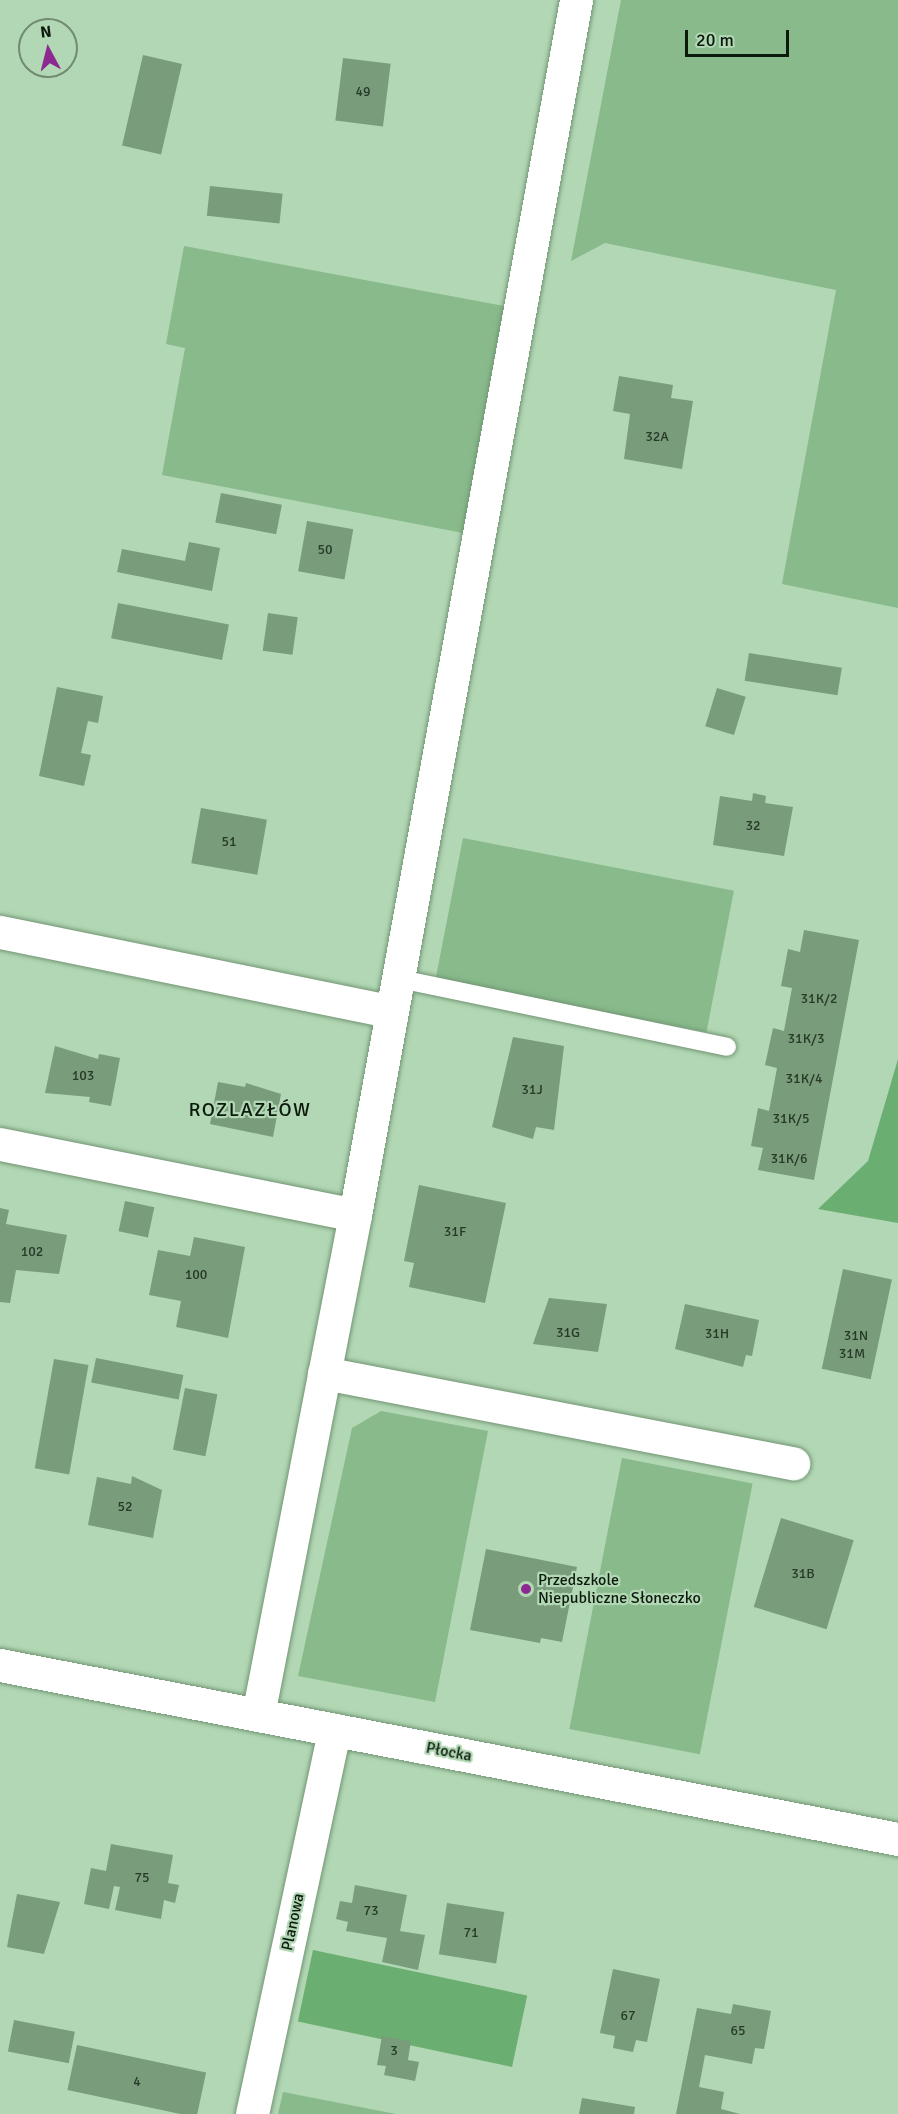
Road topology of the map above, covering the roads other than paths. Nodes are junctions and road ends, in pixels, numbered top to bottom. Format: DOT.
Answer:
graph roads {
  1 [pos="576,0"];
  2 [pos="0,932"];
  3 [pos="395,978"];
  4 [pos="389,1011"];
  5 [pos="727,1047"];
  6 [pos="0,1144"];
  7 [pos="355,1215"];
  8 [pos="324,1373"];
  9 [pos="793,1463"];
  10 [pos="0,1665"];
  11 [pos="258,1715"];
  12 [pos="334,1730"];
  13 [pos="898,1839"];
  14 [pos="252,2114"];
  1 -- 3 [label="street"];
  2 -- 4 [label="street"];
  3 -- 4 [label="street"];
  3 -- 5 [label="lane"];
  4 -- 7 [label="street"];
  6 -- 7 [label="street"];
  7 -- 8 [label="street"];
  8 -- 9 [label="street"];
  8 -- 11 [label="street"];
  10 -- 11 [label="street, Płocka"];
  11 -- 12 [label="street, Płocka"];
  12 -- 13 [label="street, Płocka"];
  12 -- 14 [label="street, Planowa"];
}
